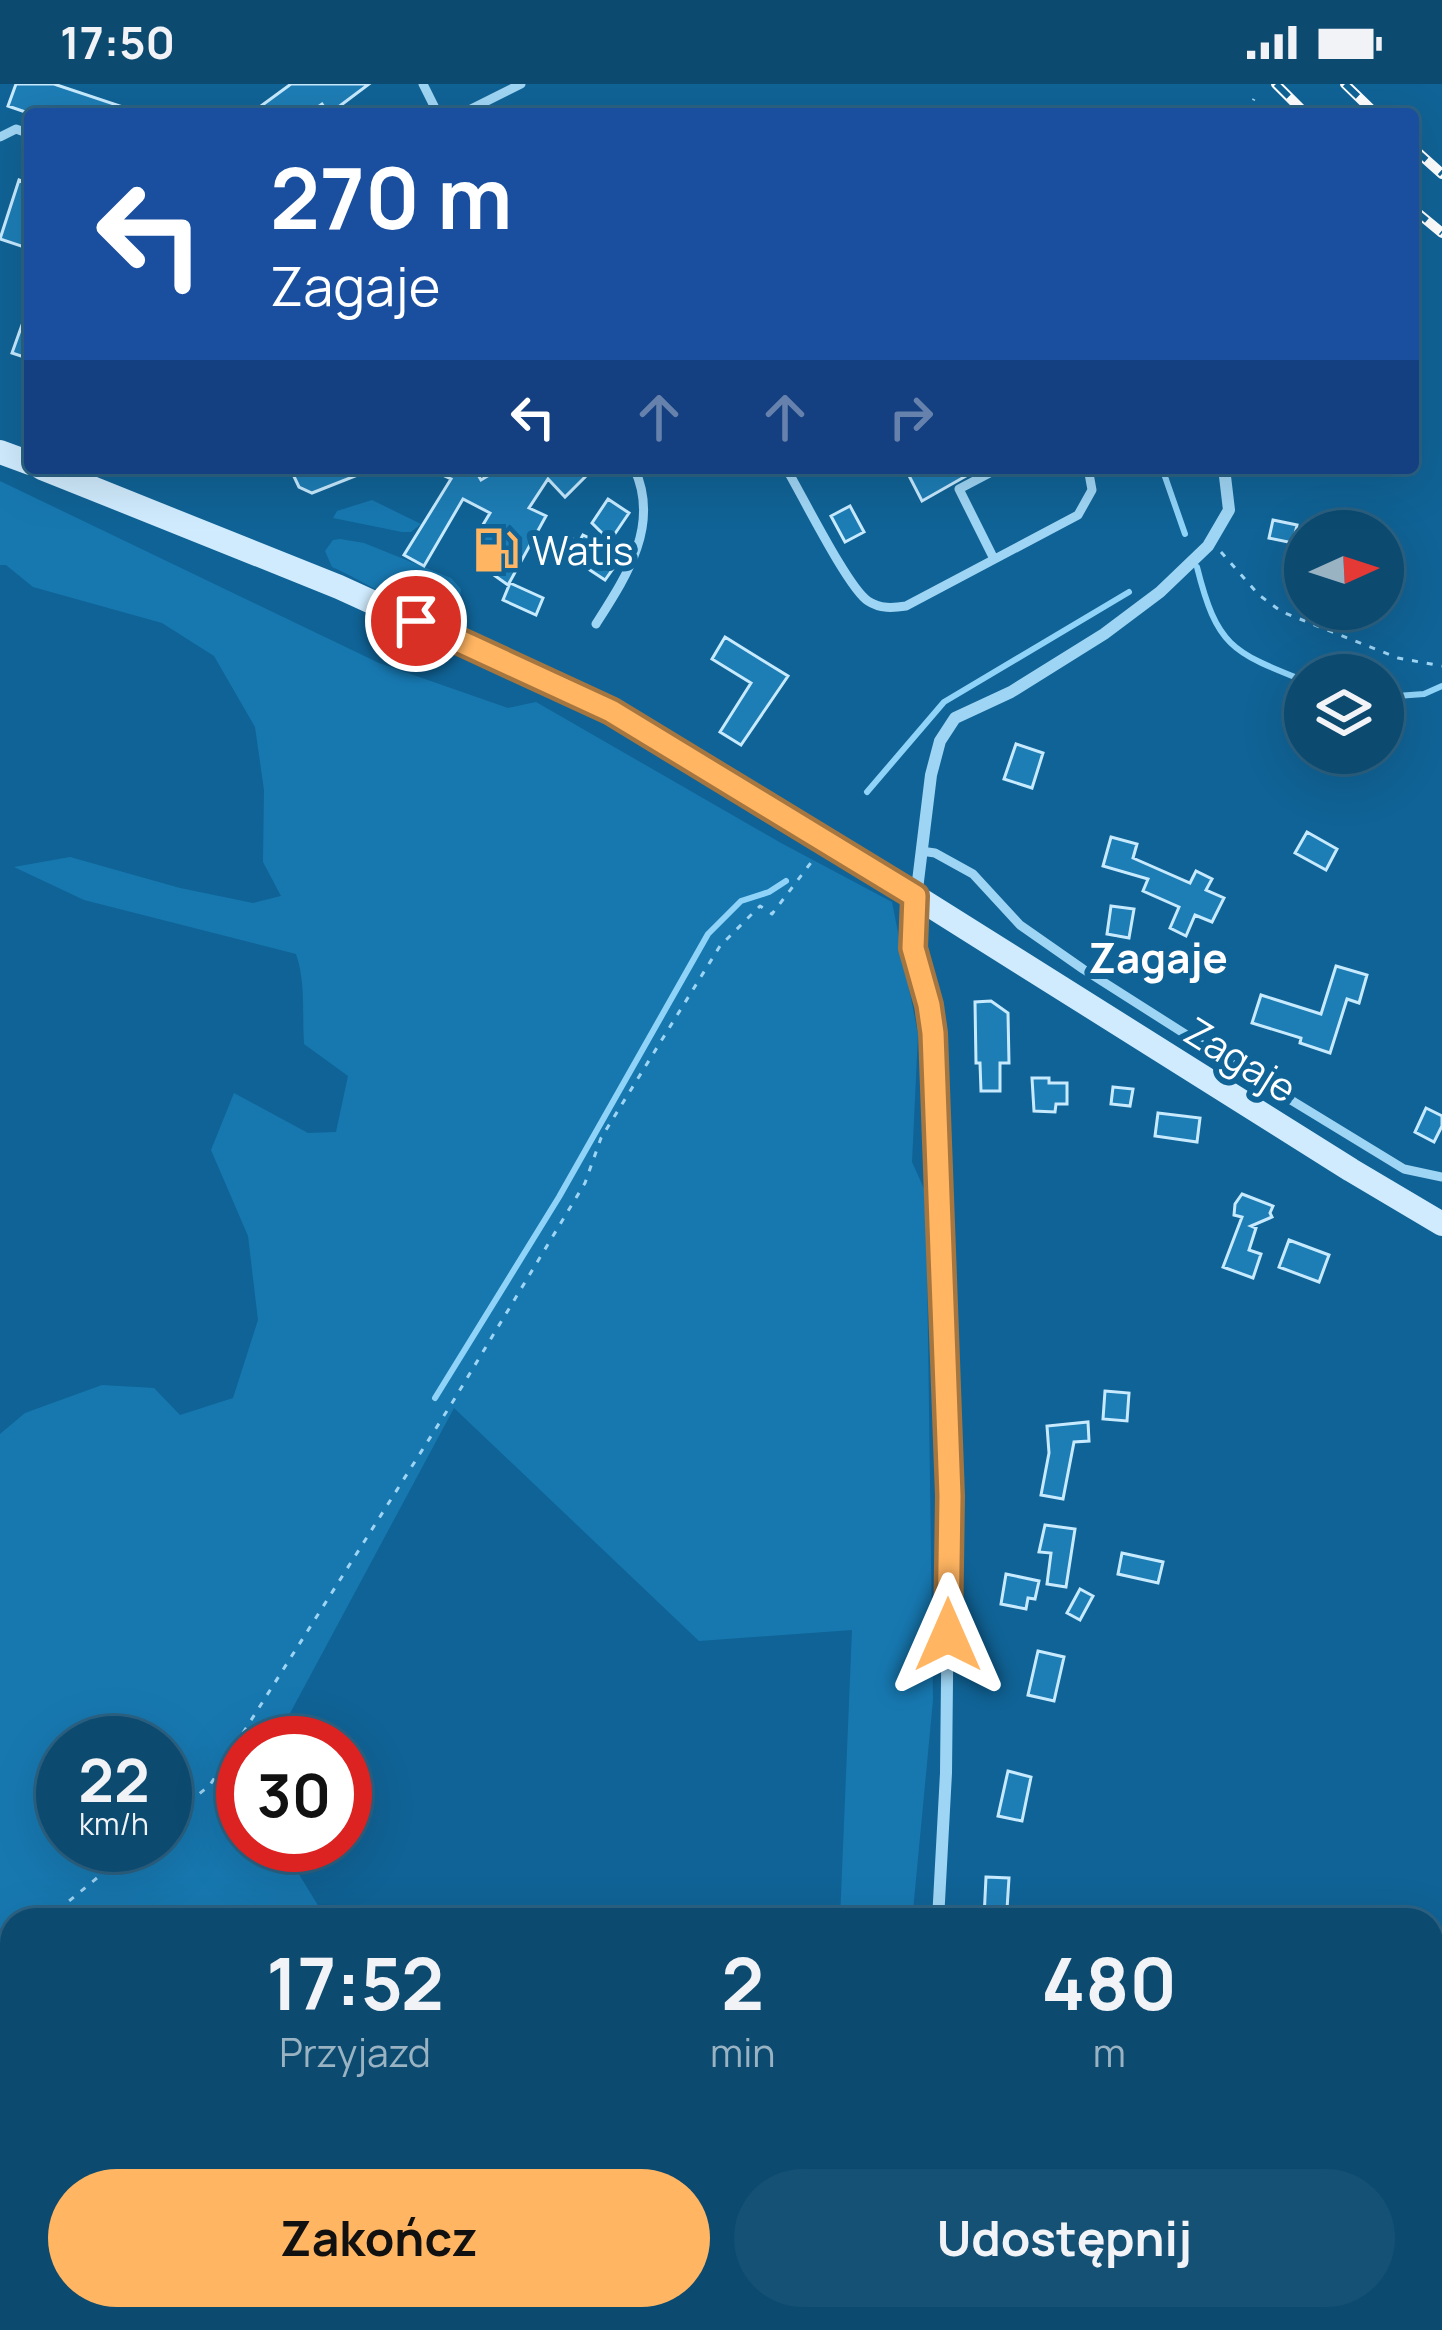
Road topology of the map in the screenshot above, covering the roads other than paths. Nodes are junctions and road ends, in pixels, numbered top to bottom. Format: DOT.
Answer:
graph roads {
  1 [pos="521,84"];
  2 [pos="473,108"];
  3 [pos="57,474"];
  4 [pos="637,474"];
  5 [pos="789,474"];
  6 [pos="988,474"];
  7 [pos="1089,474"];
  8 [pos="1225,474"];
  9 [pos="994,559"];
  10 [pos="596,624"];
  11 [pos="921,850"];
  12 [pos="915,896"];
  13 [pos="1442,1177"];
  14 [pos="1442,1224"];
  15 [pos="939,1908"];
  1 -- 2 [label="lane"];
  3 -- 12 [label="main road, Zagaje"];
  4 -- 10 [label="lane"];
  5 -- 9 [label="lane"];
  6 -- 9 [label="lane"];
  7 -- 9 [label="lane"];
  8 -- 11 [label="street"];
  11 -- 12 [label="street"];
  11 -- 13 [label="lane"];
  12 -- 14 [label="main road, Zagaje"];
  12 -- 15 [label="street"];
}
